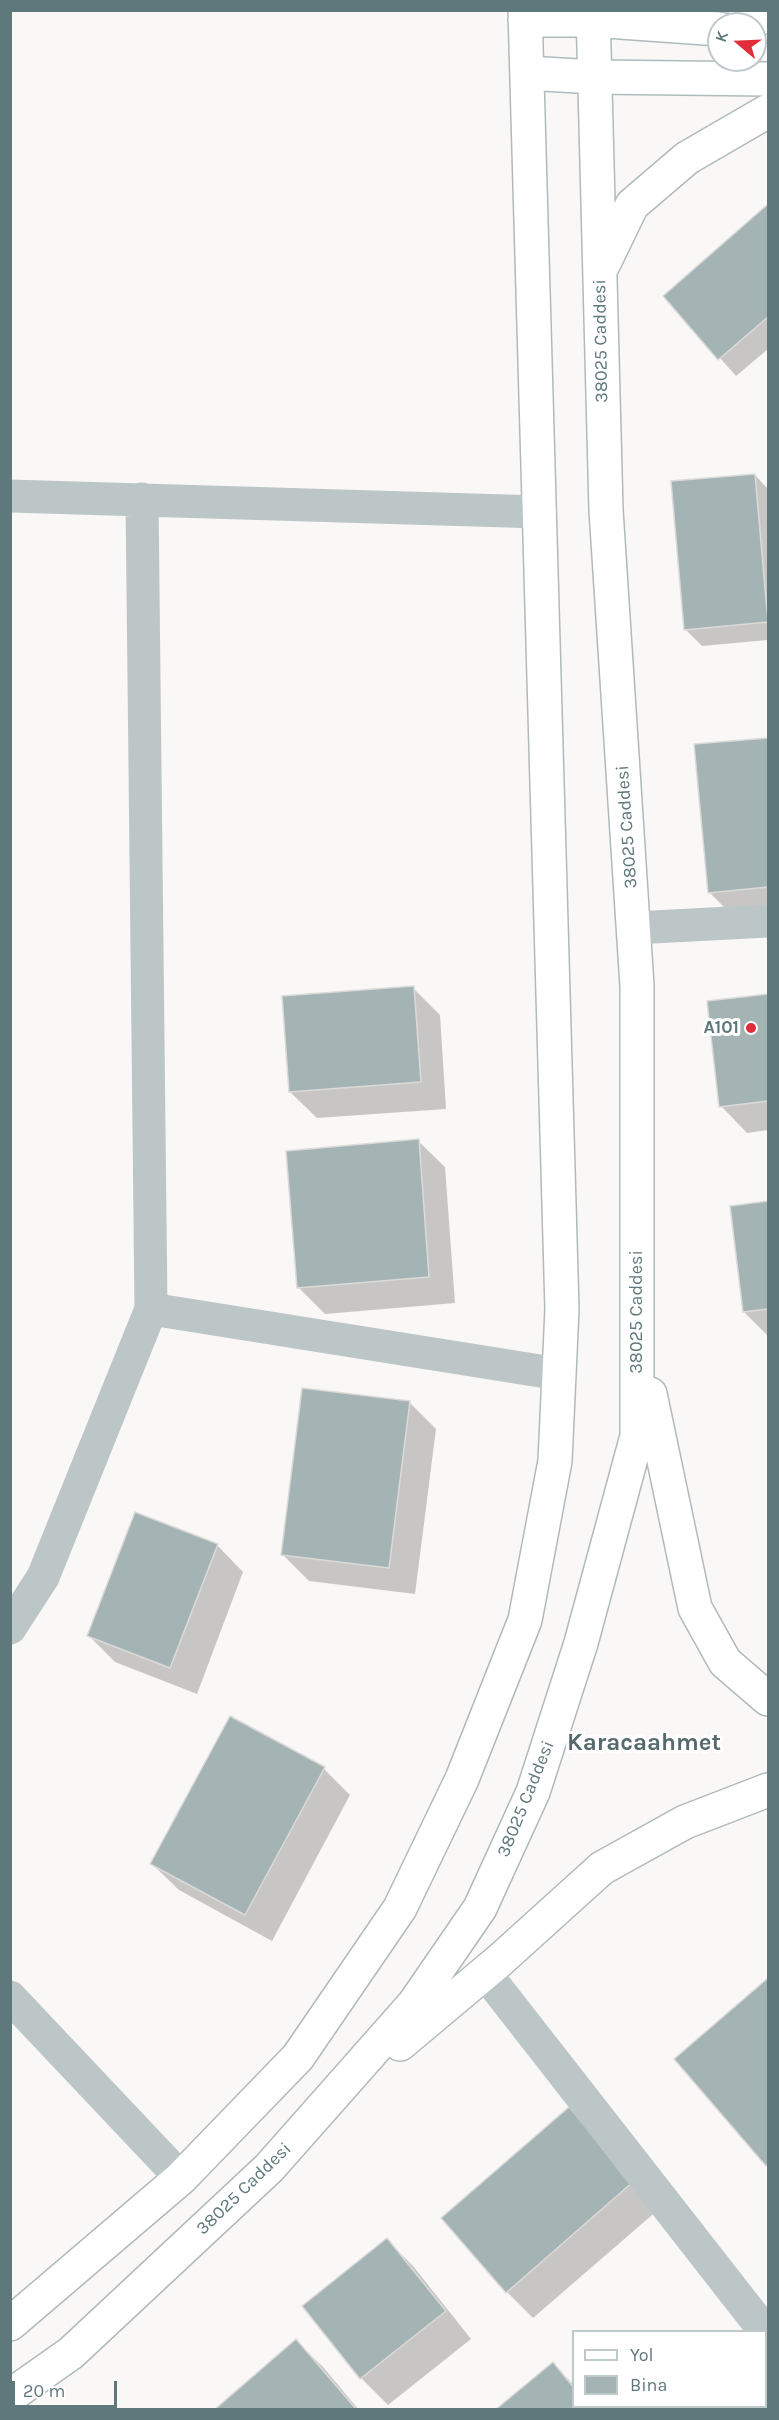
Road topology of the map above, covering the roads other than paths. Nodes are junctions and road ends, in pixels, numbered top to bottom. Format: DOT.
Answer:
graph roads {
  1 [pos="745,10"];
  2 [pos="525,15"];
  3 [pos="593,15"];
  4 [pos="768,17"];
  5 [pos="707,28"];
  6 [pos="527,73"];
  7 [pos="594,76"];
  8 [pos="768,79"];
  9 [pos="768,111"];
  10 [pos="600,271"];
  11 [pos="10,496"];
  12 [pos="142,499"];
  13 [pos="540,512"];
  14 [pos="768,921"];
  15 [pos="634,928"];
  16 [pos="151,1309"];
  17 [pos="637,1335"];
  18 [pos="559,1374"];
  19 [pos="10,1628"];
  20 [pos="768,1699"];
  21 [pos="768,1790"];
  22 [pos="485,1973"];
  23 [pos="10,1997"];
  24 [pos="320,2111"];
  25 [pos="181,2178"];
  26 [pos="10,2324"];
  27 [pos="760,2325"];
  28 [pos="10,2396"];
  1 -- 4 [label="main road"];
  2 -- 3 [label="main road"];
  2 -- 6 [label="main road"];
  3 -- 5 [label="main road"];
  3 -- 7 [label="main road, 38025 Caddesi"];
  6 -- 7 [label="main road"];
  6 -- 13 [label="main road"];
  7 -- 8 [label="main road"];
  7 -- 10 [label="main road, 38025 Caddesi"];
  9 -- 10 [label="main road"];
  10 -- 15 [label="main road, 38025 Caddesi"];
  11 -- 12 [label="street"];
  12 -- 13 [label="street"];
  12 -- 16 [label="street"];
  13 -- 18 [label="main road"];
  14 -- 15 [label="street"];
  15 -- 17 [label="main road, 38025 Caddesi"];
  16 -- 18 [label="street"];
  16 -- 19 [label="street"];
  17 -- 20 [label="main road"];
  17 -- 24 [label="main road, 38025 Caddesi"];
  18 -- 25 [label="main road"];
  21 -- 22 [label="main road"];
  22 -- 24 [label="main road"];
  22 -- 27 [label="street"];
  23 -- 25 [label="street"];
  24 -- 28 [label="main road, 38025 Caddesi"];
  25 -- 26 [label="main road"];
}
